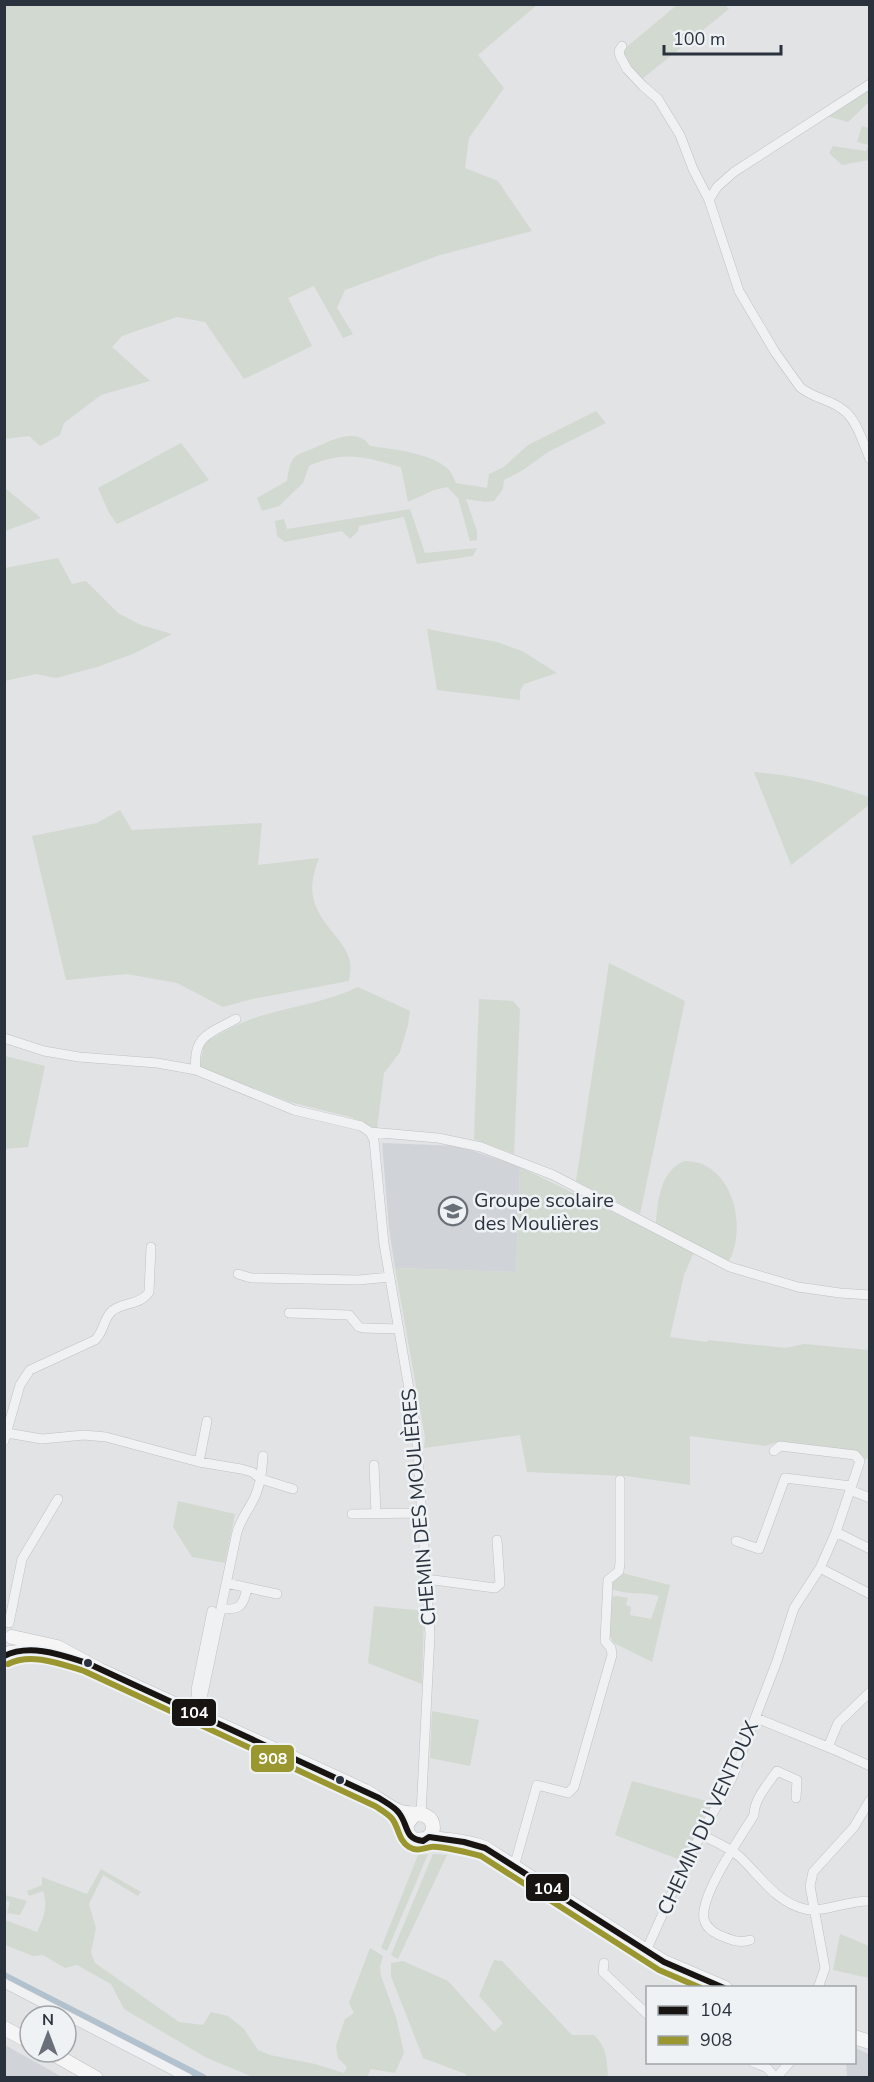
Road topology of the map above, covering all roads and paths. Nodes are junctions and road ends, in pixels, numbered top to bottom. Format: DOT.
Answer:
graph roads {
  1 [pos="622,46"];
  2 [pos="870,84"];
  3 [pos="709,200"];
  4 [pos="870,459"];
  5 [pos="236,1019"];
  6 [pos="4,1038"];
  7 [pos="196,1070"];
  8 [pos="369,1132"];
  9 [pos="151,1247"];
  10 [pos="238,1274"];
  11 [pos="390,1277"];
  12 [pos="870,1294"];
  13 [pos="289,1313"];
  14 [pos="399,1329"];
  15 [pos="207,1421"];
  16 [pos="6,1437"];
  17 [pos="774,1451"];
  18 [pos="263,1456"];
  19 [pos="865,1461"];
  20 [pos="199,1462"];
  21 [pos="374,1465"];
  22 [pos="261,1479"];
  23 [pos="620,1480"];
  24 [pos="851,1488"];
  25 [pos="293,1490"];
  26 [pos="870,1498"];
  27 [pos="58,1499"];
  28 [pos="422,1513"];
  29 [pos="352,1514"];
  30 [pos="376,1514"];
  31 [pos="836,1532"];
  32 [pos="497,1540"];
  33 [pos="736,1541"];
  34 [pos="870,1549"];
  35 [pos="820,1568"];
  36 [pos="426,1578"];
  37 [pos="226,1583"];
  38 [pos="247,1588"];
  39 [pos="277,1594"];
  40 [pos="870,1594"];
  41 [pos="216,1610"];
  42 [pos="8,1630"];
  43 [pos="7,1654"];
  44 [pos="87,1664"];
  45 [pos="870,1692"];
  46 [pos="197,1700"];
  47 [pos="203,1716"];
  48 [pos="756,1718"];
  49 [pos="828,1747"];
  50 [pos="870,1766"];
  51 [pos="796,1798"];
  52 [pos="870,1800"];
  53 [pos="413,1818"];
  54 [pos="431,1831"];
  55 [pos="700,1834"];
  56 [pos="732,1851"];
  57 [pos="513,1865"];
  58 [pos="870,1901"];
  59 [pos="815,1910"];
  60 [pos="750,1940"];
  61 [pos="646,1951"];
  62 [pos="604,1963"];
  63 [pos="4,1983"];
  64 [pos="720,1986"];
  65 [pos="819,1986"];
  66 [pos="646,2013"];
  67 [pos="4,2028"];
  68 [pos="18,2036"];
  69 [pos="71,2064"];
  70 [pos="757,2064"];
  71 [pos="788,2064"];
  72 [pos="96,2078"];
  73 [pos="188,2078"];
  74 [pos="776,2078"];
  1 -- 3 [label="street"];
  2 -- 3 [label="street"];
  3 -- 4 [label="street"];
  5 -- 7 [label="street"];
  6 -- 7 [label="street"];
  7 -- 8 [label="street"];
  8 -- 11 [label="street, CHEMIN DES MOULIÈRES"];
  8 -- 12 [label="street"];
  9 -- 16 [label="street"];
  10 -- 11 [label="street"];
  11 -- 14 [label="street, CHEMIN DES MOULIÈRES"];
  13 -- 14 [label="street"];
  14 -- 28 [label="street, CHEMIN DES MOULIÈRES"];
  15 -- 20 [label="street"];
  16 -- 20 [label="street"];
  17 -- 19 [label="street"];
  18 -- 22 [label="street"];
  19 -- 24 [label="street, CHEMIN DU VENTOUX"];
  20 -- 22 [label="street"];
  21 -- 30 [label="street"];
  22 -- 25 [label="street"];
  22 -- 37 [label="street"];
  23 -- 57 [label="street"];
  24 -- 26 [label="street"];
  24 -- 31 [label="street, CHEMIN DU VENTOUX"];
  24 -- 33 [label="street"];
  27 -- 42 [label="street"];
  28 -- 30 [label="street"];
  28 -- 36 [label="street, CHEMIN DES MOULIÈRES"];
  29 -- 30 [label="street"];
  31 -- 34 [label="street"];
  31 -- 35 [label="street, CHEMIN DU VENTOUX"];
  32 -- 36 [label="street"];
  35 -- 40 [label="street"];
  35 -- 48 [label="street, CHEMIN DU VENTOUX"];
  36 -- 53 [label="street, CHEMIN DES MOULIÈRES"];
  37 -- 38 [label="street"];
  37 -- 41 [label="street"];
  38 -- 39 [label="street"];
  38 -- 41 [label="street"];
  41 -- 46 [label="street"];
  42 -- 43 [label="main road"];
  42 -- 44 [label="main road"];
  43 -- 44 [label="main road"];
  44 -- 46 [label="main road"];
  45 -- 49 [label="street"];
  46 -- 47 [label="main road"];
  46 -- 47 [label="street"];
  47 -- 53 [label="main road"];
  48 -- 49 [label="street"];
  48 -- 55 [label="street, CHEMIN DU VENTOUX"];
  49 -- 50 [label="street"];
  51 -- 56 [label="street"];
  52 -- 59 [label="street"];
  53 -- 54 [label="main road"];
  53 -- 54 [label="main road"];
  54 -- 57 [label="main road"];
  55 -- 56 [label="street"];
  55 -- 61 [label="street, CHEMIN DU VENTOUX"];
  56 -- 59 [label="street"];
  56 -- 60 [label="street"];
  57 -- 61 [label="main road"];
  58 -- 59 [label="street"];
  59 -- 65 [label="street"];
  61 -- 64 [label="main road"];
  62 -- 66 [label="street"];
  63 -- 73 [label="street"];
  67 -- 68 [label="main road"];
  69 -- 72 [label="main road"];
  70 -- 74 [label="street"];
  71 -- 74 [label="street"];
}
